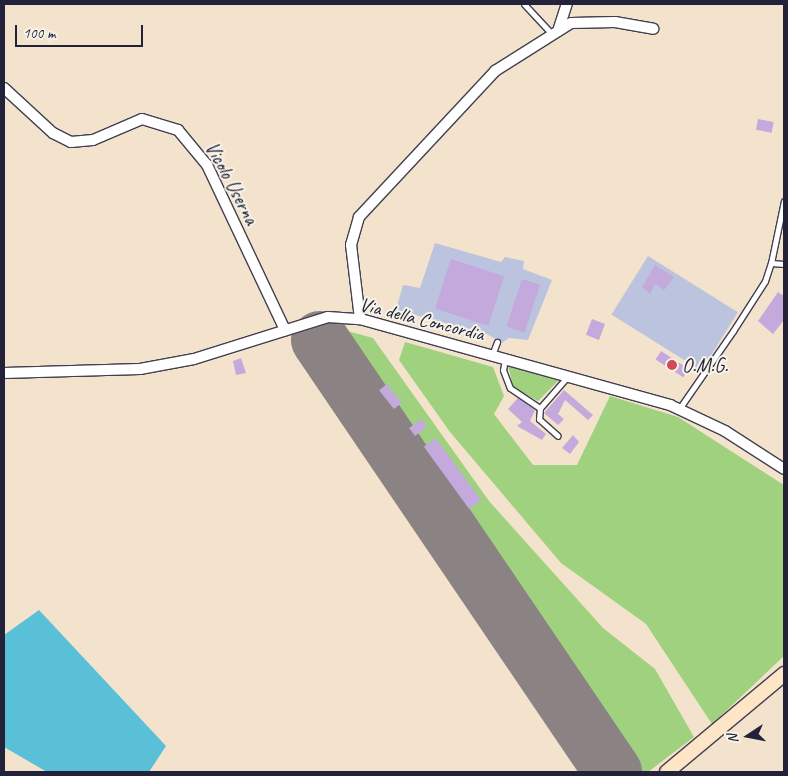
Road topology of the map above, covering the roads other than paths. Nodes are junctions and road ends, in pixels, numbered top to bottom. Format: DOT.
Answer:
graph roads {
  1 [pos="524,4"];
  2 [pos="567,4"];
  3 [pos="653,29"];
  4 [pos="555,32"];
  5 [pos="4,88"];
  6 [pos="784,201"];
  7 [pos="770,263"];
  8 [pos="784,264"];
  9 [pos="360,319"];
  10 [pos="285,330"];
  11 [pos="497,342"];
  12 [pos="492,356"];
  13 [pos="505,359"];
  14 [pos="4,373"];
  15 [pos="569,375"];
  16 [pos="540,408"];
  17 [pos="679,409"];
  18 [pos="558,436"];
  19 [pos="784,469"];
  20 [pos="784,674"];
  21 [pos="667,772"];
  1 -- 4 [label="lane"];
  2 -- 4 [label="street"];
  3 -- 4 [label="street"];
  4 -- 9 [label="street"];
  5 -- 10 [label="street, Vicolo Userna"];
  6 -- 7 [label="lane"];
  7 -- 8 [label="lane"];
  7 -- 17 [label="lane"];
  9 -- 10 [label="street, Via della Concordia"];
  9 -- 12 [label="street, Via della Concordia"];
  10 -- 14 [label="street, Via della Concordia"];
  11 -- 12 [label="lane"];
  12 -- 13 [label="street, Via della Concordia"];
  13 -- 15 [label="street, Via della Concordia"];
  13 -- 16 [label="lane"];
  15 -- 16 [label="lane"];
  15 -- 17 [label="street, Via della Concordia"];
  16 -- 18 [label="lane"];
  17 -- 19 [label="street, Via della Concordia"];
  20 -- 21 [label="street"];
}
